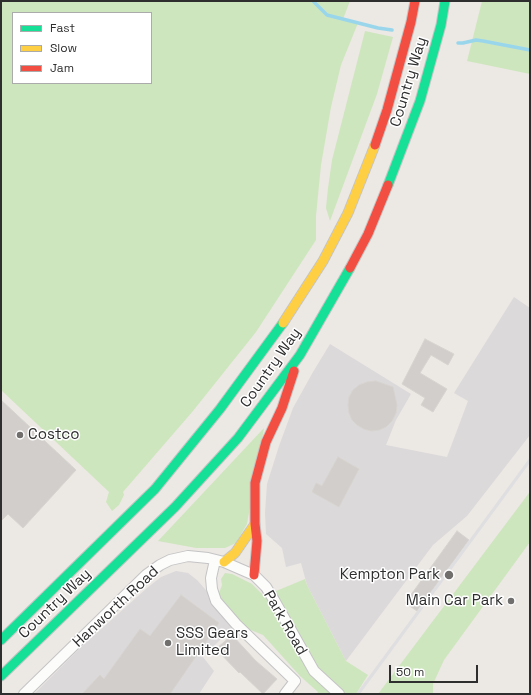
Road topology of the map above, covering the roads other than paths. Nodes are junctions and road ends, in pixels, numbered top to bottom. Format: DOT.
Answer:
graph roads {
  1 [pos="415,1"];
  2 [pos="445,1"];
  3 [pos="300,355"];
  4 [pos="255,524"];
  5 [pos="219,561"];
  6 [pos="254,575"];
  7 [pos="1,640"];
  8 [pos="1,676"];
  9 [pos="335,691"];
  10 [pos="24,694"];
  11 [pos="285,694"];
  1 -- 7 [label="highway, Country Way"];
  2 -- 3 [label="highway, Country Way"];
  3 -- 4 [label="highway"];
  3 -- 8 [label="highway, Country Way"];
  4 -- 5 [label="highway"];
  4 -- 6 [label="highway"];
  5 -- 6 [label="street, Park Road"];
  5 -- 10 [label="street, Hanworth Road"];
  5 -- 11 [label="street, Park Road"];
  6 -- 9 [label="street, Park Road"];
}
